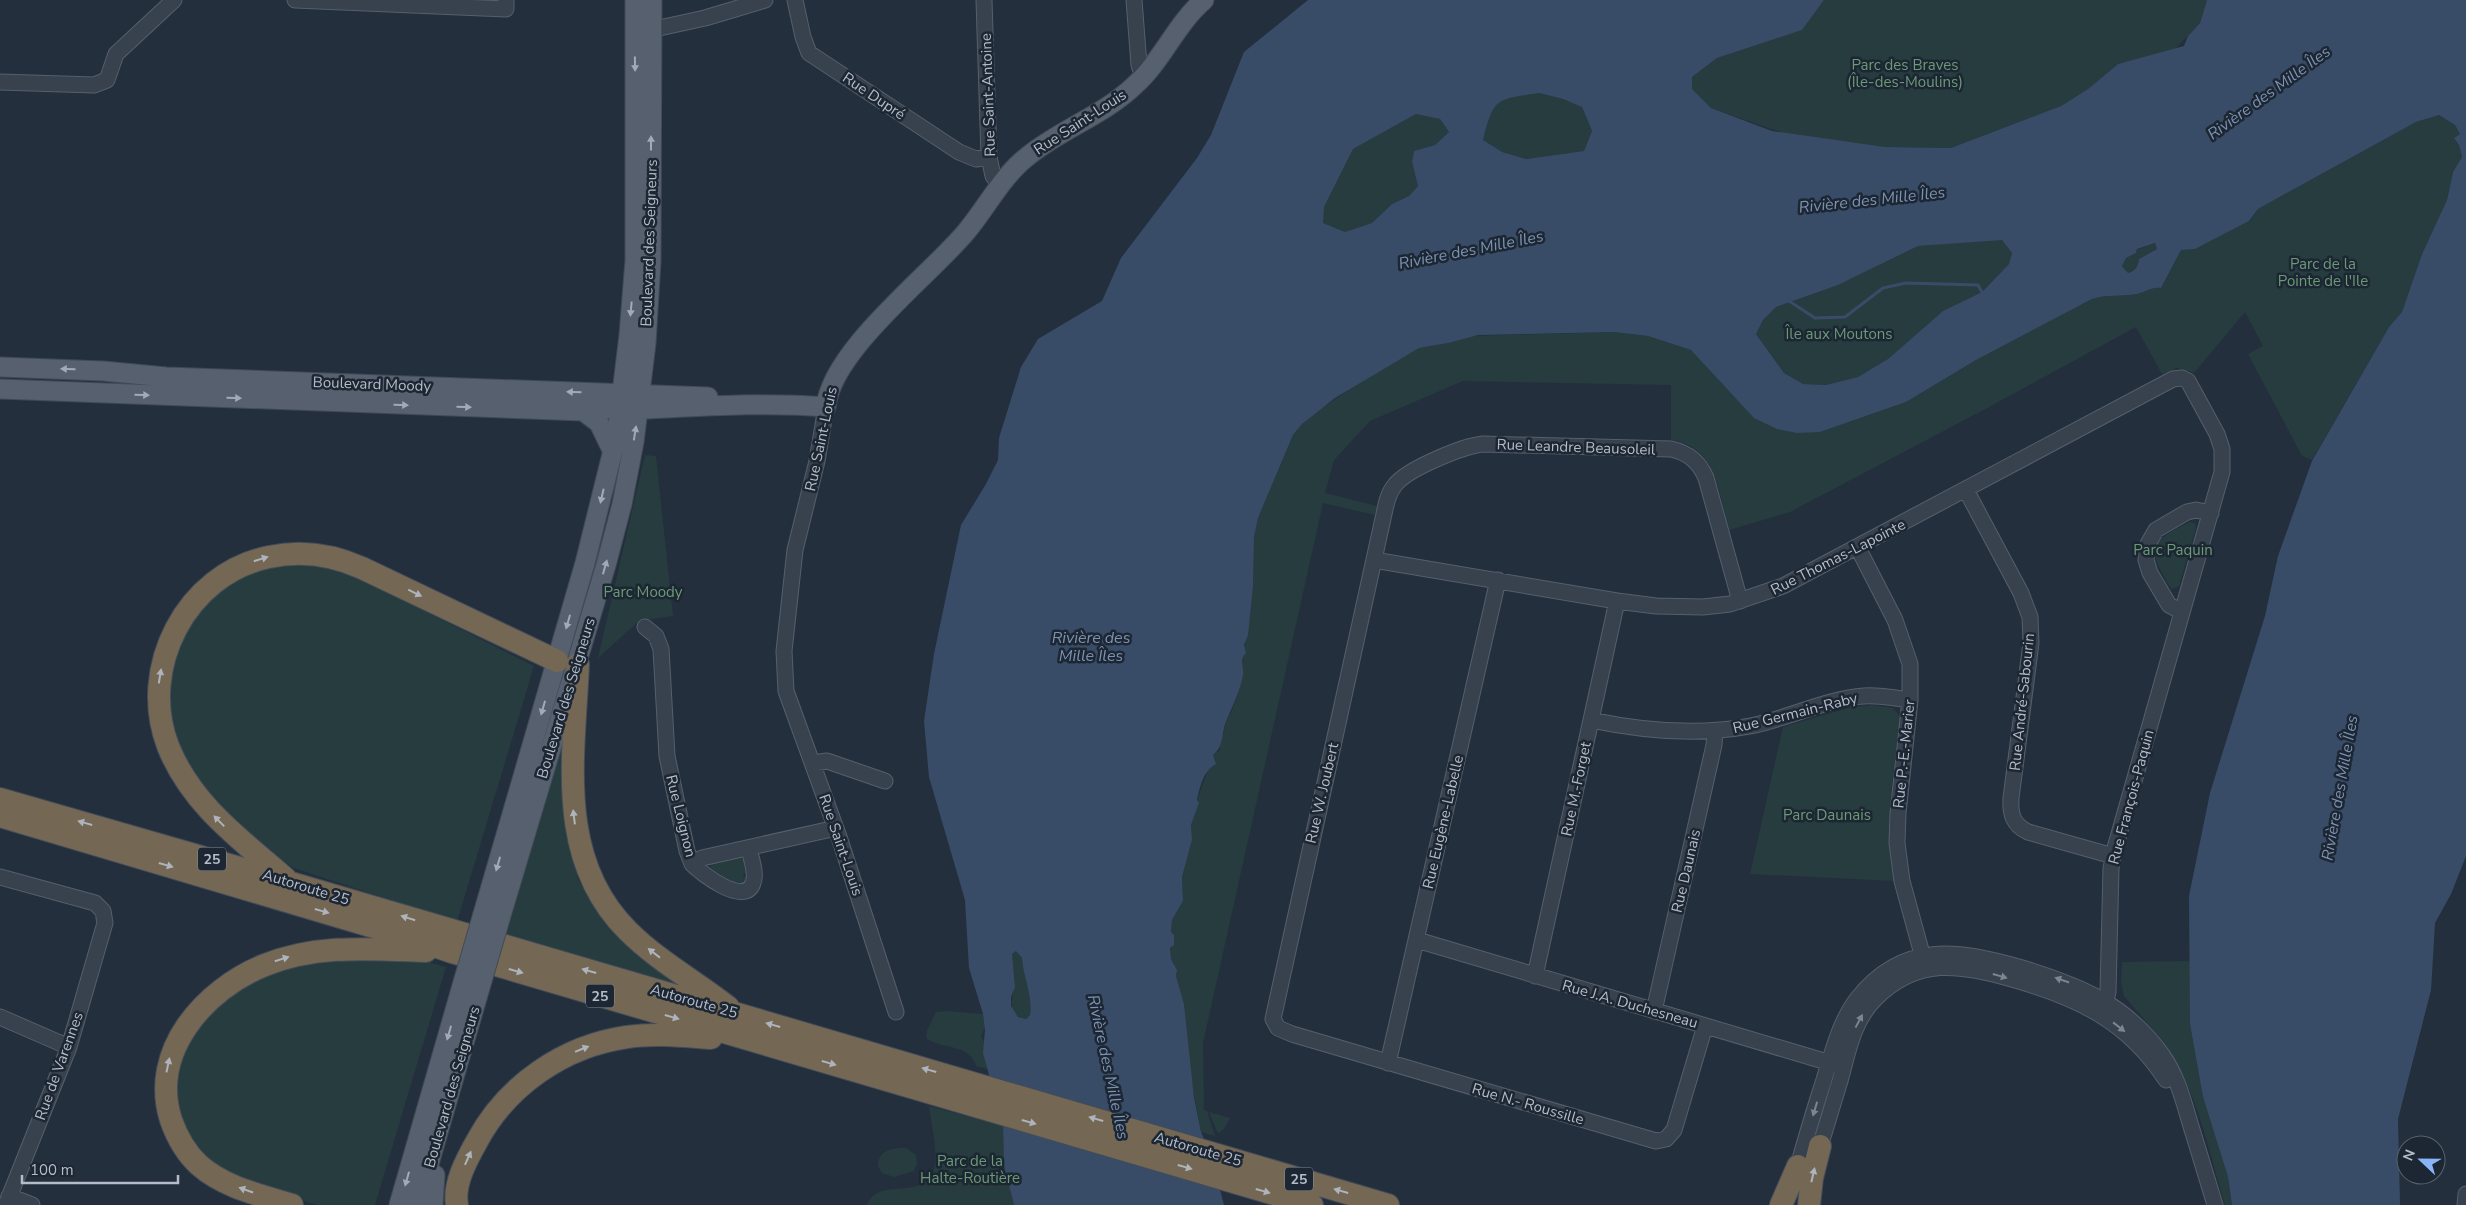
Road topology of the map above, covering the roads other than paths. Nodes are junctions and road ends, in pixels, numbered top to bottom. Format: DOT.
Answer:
graph roads {
  1 [pos="174,0"];
  2 [pos="296,0"];
  3 [pos="635,0"];
  4 [pos="652,0"];
  5 [pos="765,0"];
  6 [pos="796,0"];
  7 [pos="984,0"];
  8 [pos="1134,0"];
  9 [pos="1204,0"];
  10 [pos="506,4"];
  11 [pos="644,32"];
  12 [pos="1145,74"];
  13 [pos="0,82"];
  14 [pos="989,157"];
  15 [pos="1001,185"];
  16 [pos="0,366"];
  17 [pos="2182,378"];
  18 [pos="0,389"];
  19 [pos="631,401"];
  20 [pos="826,407"];
  21 [pos="583,411"];
  22 [pos="612,448"];
  23 [pos="1966,490"];
  24 [pos="2211,513"];
  25 [pos="1858,548"];
  26 [pos="1374,560"];
  27 [pos="1498,580"];
  28 [pos="1617,601"];
  29 [pos="1740,601"];
  30 [pos="2182,612"];
  31 [pos="645,627"];
  32 [pos="567,663"];
  33 [pos="1910,700"];
  34 [pos="1591,720"];
  35 [pos="1715,731"];
  36 [pos="813,763"];
  37 [pos="885,781"];
  38 [pos="0,799"];
  39 [pos="0,816"];
  40 [pos="836,828"];
  41 [pos="749,849"];
  42 [pos="2113,856"];
  43 [pos="692,864"];
  44 [pos="0,877"];
  45 [pos="292,883"];
  46 [pos="1417,940"];
  47 [pos="452,952"];
  48 [pos="1925,963"];
  49 [pos="1535,976"];
  50 [pos="471,988"];
  51 [pos="2104,1008"];
  52 [pos="1654,1011"];
  53 [pos="896,1012"];
  54 [pos="737,1014"];
  55 [pos="0,1017"];
  56 [pos="1276,1026"];
  57 [pos="1705,1026"];
  58 [pos="748,1040"];
  59 [pos="70,1047"];
  60 [pos="1388,1063"];
  61 [pos="1836,1065"];
  62 [pos="437,1138"];
  63 [pos="1820,1146"];
  64 [pos="1798,1166"];
  65 [pos="2466,1194"];
  66 [pos="7,1201"];
  67 [pos="32,1205"];
  68 [pos="292,1205"];
  69 [pos="399,1205"];
  70 [pos="417,1205"];
  71 [pos="433,1205"];
  72 [pos="457,1205"];
  73 [pos="1312,1205"];
  74 [pos="1388,1205"];
  75 [pos="1782,1205"];
  76 [pos="1809,1205"];
  77 [pos="2215,1205"];
  78 [pos="2465,1205"];
  1 -- 13 [label="street"];
  2 -- 10 [label="street"];
  3 -- 11 [label="main road, Boulevard des Seigneurs"];
  4 -- 11 [label="main road, Boulevard des Seigneurs"];
  5 -- 11 [label="street"];
  6 -- 14 [label="street, Rue Dupré"];
  7 -- 14 [label="street, Rue Saint-Antoine"];
  8 -- 12 [label="street"];
  9 -- 12 [label="main road, Rue Saint-Louis"];
  11 -- 19 [label="main road, Boulevard des Seigneurs"];
  12 -- 15 [label="main road, Rue Saint-Louis"];
  14 -- 15 [label="street, Rue Saint-Antoine"];
  15 -- 20 [label="main road, Rue Saint-Louis"];
  19 -- 16 [label="main road, Boulevard Moody, one-way"];
  17 -- 23 [label="street, Rue Thomas-Lapointe"];
  17 -- 24 [label="street, Rue François-Paquin"];
  18 -- 21 [label="main road, Boulevard Moody, one-way"];
  19 -- 20 [label="main road, Boulevard Moody"];
  19 -- 21 [label="main road, Boulevard Moody"];
  19 -- 22 [label="main road, Boulevard des Seigneurs"];
  32 -- 19 [label="main road, Boulevard des Seigneurs, one-way"];
  20 -- 36 [label="street, Rue Saint-Louis"];
  21 -- 22 [label="main road"];
  22 -- 32 [label="main road, Boulevard des Seigneurs, one-way"];
  23 -- 25 [label="street, Rue Thomas-Lapointe"];
  23 -- 42 [label="street, Rue André-Sabourin"];
  24 -- 30 [label="street, Rue François-Paquin"];
  24 -- 30 [label="street"];
  25 -- 29 [label="street, Rue Thomas-Lapointe"];
  25 -- 33 [label="street, Rue P.-E.-Marier"];
  26 -- 27 [label="street, Rue Thomas-Lapointe"];
  26 -- 29 [label="street, Rue Leandre Beausoleil"];
  26 -- 56 [label="street, Rue W. Joubert"];
  27 -- 28 [label="street, Rue Thomas-Lapointe"];
  27 -- 46 [label="street, Rue Eugène-Labelle"];
  28 -- 29 [label="street, Rue Thomas-Lapointe"];
  28 -- 34 [label="street, Rue M.-Forget"];
  30 -- 42 [label="street, Rue François-Paquin"];
  31 -- 43 [label="street, Rue Loignon"];
  45 -- 32 [label="highway, one-way"];
  32 -- 50 [label="main road, Boulevard des Seigneurs, bridge"];
  54 -- 32 [label="highway, one-way"];
  33 -- 35 [label="street, Rue Germain-Raby"];
  33 -- 48 [label="street, Rue P.-E.-Marier"];
  34 -- 35 [label="street, Rue Germain-Raby"];
  34 -- 49 [label="street, Rue M.-Forget"];
  35 -- 52 [label="street, Rue Daunais"];
  36 -- 37 [label="street"];
  36 -- 40 [label="street, Rue Saint-Louis"];
  45 -- 38 [label="highway, Autoroute 25 / 25, one-way"];
  39 -- 47 [label="highway, Autoroute 25 / 25, one-way"];
  40 -- 41 [label="street, Rue Loignon"];
  40 -- 53 [label="street, Rue Saint-Louis"];
  41 -- 43 [label="street, Rue Loignon"];
  41 -- 43 [label="street"];
  42 -- 51 [label="street, Rue François-Paquin"];
  44 -- 59 [label="street, Rue de Varennes"];
  54 -- 45 [label="highway, Autoroute 25 / 25, one-way"];
  46 -- 49 [label="street, Rue J.A. Duchesneau"];
  46 -- 60 [label="street, Rue Eugène-Labelle"];
  47 -- 58 [label="highway, Autoroute 25 / 25, one-way"];
  68 -- 47 [label="highway, one-way"];
  48 -- 51 [label="street"];
  48 -- 61 [label="street"];
  49 -- 52 [label="street, Rue J.A. Duchesneau"];
  50 -- 62 [label="main road, Boulevard des Seigneurs"];
  50 -- 69 [label="main road, Boulevard des Seigneurs, one-way"];
  51 -- 77 [label="street"];
  52 -- 57 [label="street, Rue J.A. Duchesneau"];
  74 -- 54 [label="highway, Autoroute 25 / 25, one-way"];
  55 -- 59 [label="street"];
  56 -- 60 [label="street, Rue N.- Roussille"];
  57 -- 60 [label="street, Rue N.- Roussille"];
  57 -- 61 [label="street, Rue J.A. Duchesneau"];
  72 -- 58 [label="highway, one-way"];
  58 -- 73 [label="highway, Autoroute 25 / 25, one-way"];
  59 -- 66 [label="street, Rue de Varennes"];
  61 -- 63 [label="street"];
  61 -- 64 [label="street, one-way"];
  62 -- 70 [label="main road, Boulevard des Seigneurs"];
  62 -- 71 [label="main road"];
  76 -- 63 [label="highway, one-way"];
  64 -- 75 [label="highway"];
  65 -- 78 [label="street"];
  66 -- 67 [label="street"];
}
